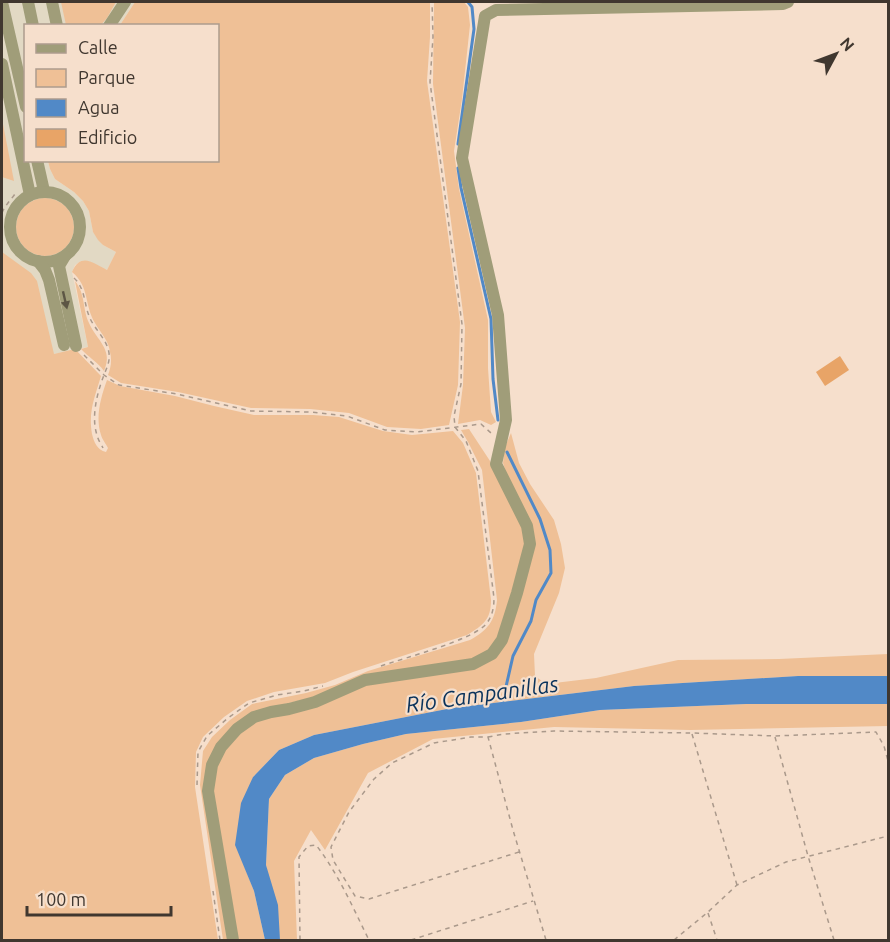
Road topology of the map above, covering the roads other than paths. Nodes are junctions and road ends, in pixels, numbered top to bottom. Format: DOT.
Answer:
graph roads {
  1 [pos="2,2"];
  2 [pos="28,2"];
  3 [pos="52,2"];
  4 [pos="125,2"];
  5 [pos="788,2"];
  6 [pos="33,24"];
  7 [pos="57,24"];
  8 [pos="110,24"];
  9 [pos="2,64"];
  10 [pos="22,79"];
  11 [pos="3,81"];
  12 [pos="38,162"];
  13 [pos="44,191"];
  14 [pos="30,195"];
  15 [pos="6,236"];
  16 [pos="66,255"];
  17 [pos="38,261"];
  18 [pos="233,940"];
  1 -- 10 [label="street"];
  2 -- 6 [label="street"];
  3 -- 7 [label="street"];
  4 -- 8 [label="street"];
  5 -- 18 [label="street"];
  9 -- 11 [label="street"];
  10 -- 11 [label="street"];
  11 -- 14 [label="street"];
  12 -- 13 [label="street"];
  13 -- 14 [label="street"];
  13 -- 16 [label="street"];
  14 -- 15 [label="street"];
  15 -- 17 [label="street"];
  16 -- 17 [label="street"];
  16 -- 17 [label="street, one-way"];
}
